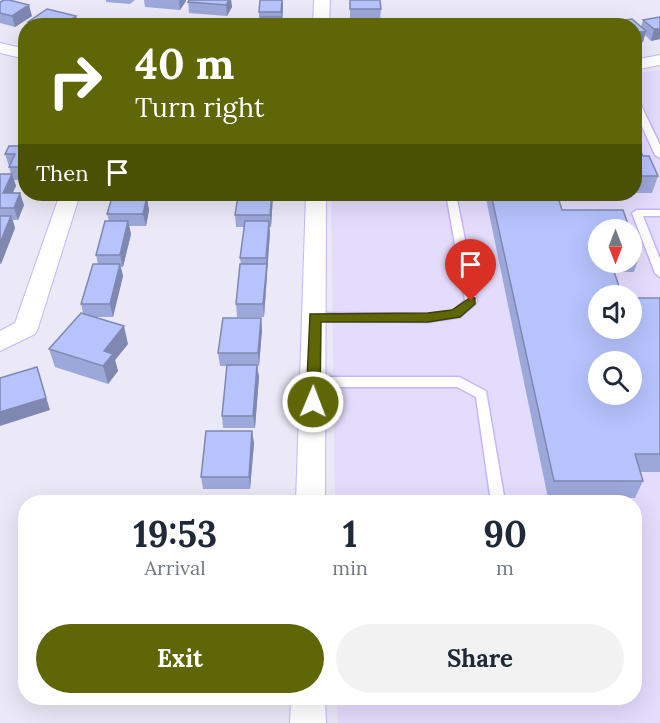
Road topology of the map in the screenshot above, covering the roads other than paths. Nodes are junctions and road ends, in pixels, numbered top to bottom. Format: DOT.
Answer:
graph roads {
  1 [pos="322,0"];
  2 [pos="321,18"];
  3 [pos="0,48"];
  4 [pos="18,52"];
  5 [pos="660,60"];
  6 [pos="642,63"];
  7 [pos="642,116"];
  8 [pos="660,155"];
  9 [pos="68,201"];
  10 [pos="316,201"];
  11 [pos="452,201"];
  12 [pos="660,213"];
  13 [pos="660,273"];
  14 [pos="314,317"];
  15 [pos="0,342"];
  16 [pos="313,382"];
  17 [pos="311,495"];
  18 [pos="497,495"];
  19 [pos="308,705"];
  20 [pos="308,723"];
  1 -- 2 [label="street"];
  3 -- 4 [label="street"];
  5 -- 6 [label="street"];
  7 -- 8 [label="lane"];
  9 -- 15 [label="street"];
  10 -- 14 [label="street"];
  11 -- 14 [label="lane"];
  12 -- 13 [label="lane"];
  14 -- 16 [label="street"];
  16 -- 17 [label="street"];
  16 -- 18 [label="lane"];
  19 -- 20 [label="street"];
}
